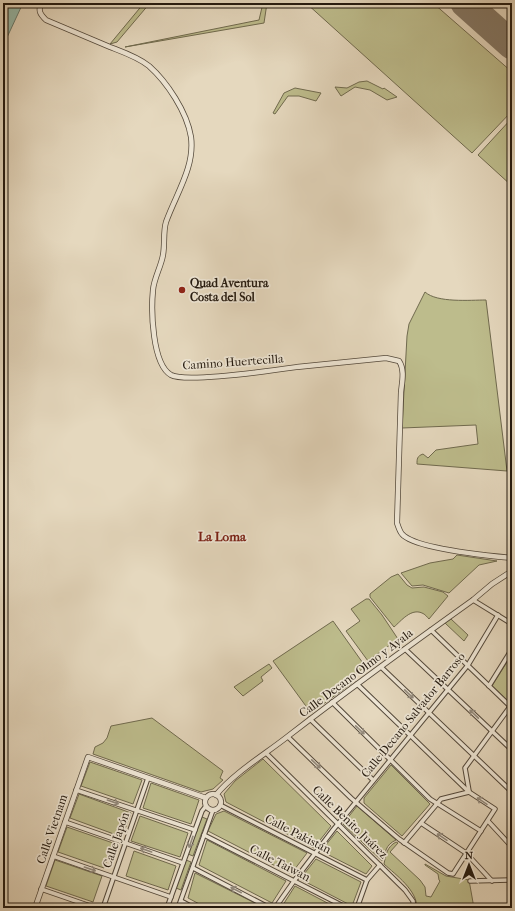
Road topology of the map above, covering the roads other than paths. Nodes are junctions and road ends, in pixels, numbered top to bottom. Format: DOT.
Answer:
graph roads {
  1 [pos="41,3"];
  2 [pos="512,558"];
  3 [pos="512,571"];
  4 [pos="473,600"];
  5 [pos="498,615"];
  6 [pos="512,624"];
  7 [pos="431,630"];
  8 [pos="405,649"];
  9 [pos="512,649"];
  10 [pos="468,665"];
  11 [pos="381,667"];
  12 [pos="357,684"];
  13 [pos="489,686"];
  14 [pos="448,689"];
  15 [pos="332,702"];
  16 [pos="511,706"];
  17 [pos="429,712"];
  18 [pos="310,719"];
  19 [pos="492,731"];
  20 [pos="288,736"];
  21 [pos="410,736"];
  22 [pos="512,750"];
  23 [pos="266,753"];
  24 [pos="474,756"];
  25 [pos="390,759"];
  26 [pos="148,778"];
  27 [pos="373,780"];
  28 [pos="76,790"];
  29 [pos="469,792"];
  30 [pos="512,792"];
  31 [pos="216,795"];
  32 [pos="206,798"];
  33 [pos="356,802"];
  34 [pos="438,803"];
  35 [pos="220,805"];
  36 [pos="206,806"];
  37 [pos="213,810"];
  38 [pos="137,811"];
  39 [pos="488,821"];
  40 [pos="65,822"];
  41 [pos="421,823"];
  42 [pos="338,824"];
  43 [pos="195,830"];
  44 [pos="481,831"];
  45 [pos="204,835"];
  46 [pos="126,843"];
  47 [pos="404,843"];
  48 [pos="512,847"];
  49 [pos="314,853"];
  50 [pos="466,853"];
  51 [pos="53,856"];
  52 [pos="183,863"];
  53 [pos="380,865"];
  54 [pos="193,868"];
  55 [pos="114,877"];
  56 [pos="367,880"];
  57 [pos="512,880"];
  58 [pos="294,881"];
  59 [pos="470,881"];
  60 [pos="492,881"];
  61 [pos="42,889"];
  62 [pos="171,897"];
  63 [pos="181,901"];
  64 [pos="35,908"];
  65 [pos="96,908"];
  66 [pos="102,908"];
  67 [pos="167,908"];
  68 [pos="178,908"];
  69 [pos="194,908"];
  70 [pos="270,908"];
  71 [pos="275,908"];
  72 [pos="347,908"];
  73 [pos="357,908"];
  74 [pos="414,908"];
  1 -- 2 [label="street, Camino Huertecilla"];
  3 -- 4 [label="street, Calle Decano Olmo y Ayala"];
  4 -- 5 [label="street"];
  4 -- 7 [label="street, Calle Decano Olmo y Ayala"];
  5 -- 6 [label="street"];
  5 -- 10 [label="street, Calle Decano Salvador Barroso"];
  7 -- 8 [label="street, Calle Decano Olmo y Ayala"];
  7 -- 10 [label="street"];
  8 -- 11 [label="street, Calle Decano Olmo y Ayala"];
  8 -- 14 [label="street"];
  9 -- 13 [label="street"];
  10 -- 13 [label="street"];
  10 -- 14 [label="street, Calle Decano Salvador Barroso"];
  11 -- 12 [label="street, Calle Decano Olmo y Ayala"];
  11 -- 17 [label="street, one-way"];
  12 -- 15 [label="street, Calle Decano Olmo y Ayala"];
  12 -- 21 [label="street"];
  13 -- 16 [label="street"];
  14 -- 17 [label="street, Calle Decano Salvador Barroso"];
  19 -- 14 [label="street, one-way"];
  15 -- 18 [label="street, Calle Decano Olmo y Ayala"];
  15 -- 25 [label="street, one-way"];
  16 -- 19 [label="street"];
  17 -- 21 [label="street, Calle Decano Salvador Barroso"];
  17 -- 24 [label="street"];
  18 -- 20 [label="street, Calle Decano Olmo y Ayala"];
  18 -- 27 [label="street"];
  19 -- 22 [label="street"];
  19 -- 24 [label="street"];
  20 -- 23 [label="street, Calle Decano Olmo y Ayala"];
  20 -- 33 [label="street, one-way"];
  21 -- 25 [label="street, Calle Decano Salvador Barroso"];
  21 -- 29 [label="street"];
  23 -- 31 [label="street, Calle Decano Olmo y Ayala"];
  23 -- 42 [label="street, Calle Benito Juárez"];
  24 -- 29 [label="street"];
  24 -- 30 [label="street"];
  25 -- 27 [label="street, Calle Decano Salvador Barroso"];
  25 -- 34 [label="street"];
  26 -- 28 [label="street, Calle Vietnam"];
  26 -- 32 [label="street"];
  26 -- 38 [label="street, Calle Japón"];
  27 -- 33 [label="street, Calle Decano Salvador Barroso"];
  28 -- 38 [label="street, one-way"];
  28 -- 40 [label="street, Calle Vietnam"];
  29 -- 34 [label="street"];
  39 -- 29 [label="street, one-way"];
  31 -- 32 [label="street"];
  31 -- 35 [label="street"];
  32 -- 36 [label="street"];
  33 -- 42 [label="street, Calle Decano Salvador Barroso"];
  33 -- 47 [label="street"];
  34 -- 41 [label="street"];
  34 -- 44 [label="street"];
  35 -- 37 [label="street"];
  35 -- 49 [label="street, Calle Pakistán"];
  36 -- 37 [label="street"];
  36 -- 43 [label="street"];
  37 -- 45 [label="street"];
  38 -- 43 [label="street"];
  38 -- 46 [label="street, Calle Japón"];
  39 -- 44 [label="street"];
  39 -- 48 [label="street"];
  40 -- 46 [label="street"];
  40 -- 51 [label="street, Calle Vietnam"];
  41 -- 47 [label="street"];
  50 -- 41 [label="street, one-way"];
  42 -- 49 [label="street, Calle Decano Salvador Barroso"];
  42 -- 53 [label="street, Calle Benito Juárez"];
  43 -- 52 [label="street, one-way"];
  44 -- 50 [label="street"];
  45 -- 54 [label="street"];
  45 -- 58 [label="street, Calle Taiwan"];
  52 -- 46 [label="street, one-way"];
  46 -- 55 [label="street, Calle Japón"];
  47 -- 50 [label="street"];
  49 -- 56 [label="street, Calle Pakistán"];
  49 -- 58 [label="street, Calle Decano Salvador Barroso"];
  50 -- 60 [label="street"];
  51 -- 55 [label="street, one-way"];
  51 -- 61 [label="street, Calle Vietnam"];
  52 -- 62 [label="street"];
  53 -- 56 [label="street"];
  53 -- 74 [label="street, Calle Benito Juárez"];
  54 -- 63 [label="street"];
  70 -- 54 [label="street, one-way"];
  55 -- 62 [label="street"];
  55 -- 66 [label="street, Calle Japón"];
  56 -- 73 [label="street"];
  57 -- 60 [label="street"];
  58 -- 71 [label="street, Calle Decano Salvador Barroso"];
  58 -- 72 [label="street, Calle Taiwan"];
  59 -- 60 [label="street"];
  61 -- 64 [label="street, Calle Vietnam"];
  61 -- 65 [label="street"];
  62 -- 67 [label="street"];
  63 -- 68 [label="street"];
  63 -- 69 [label="street"];
}
